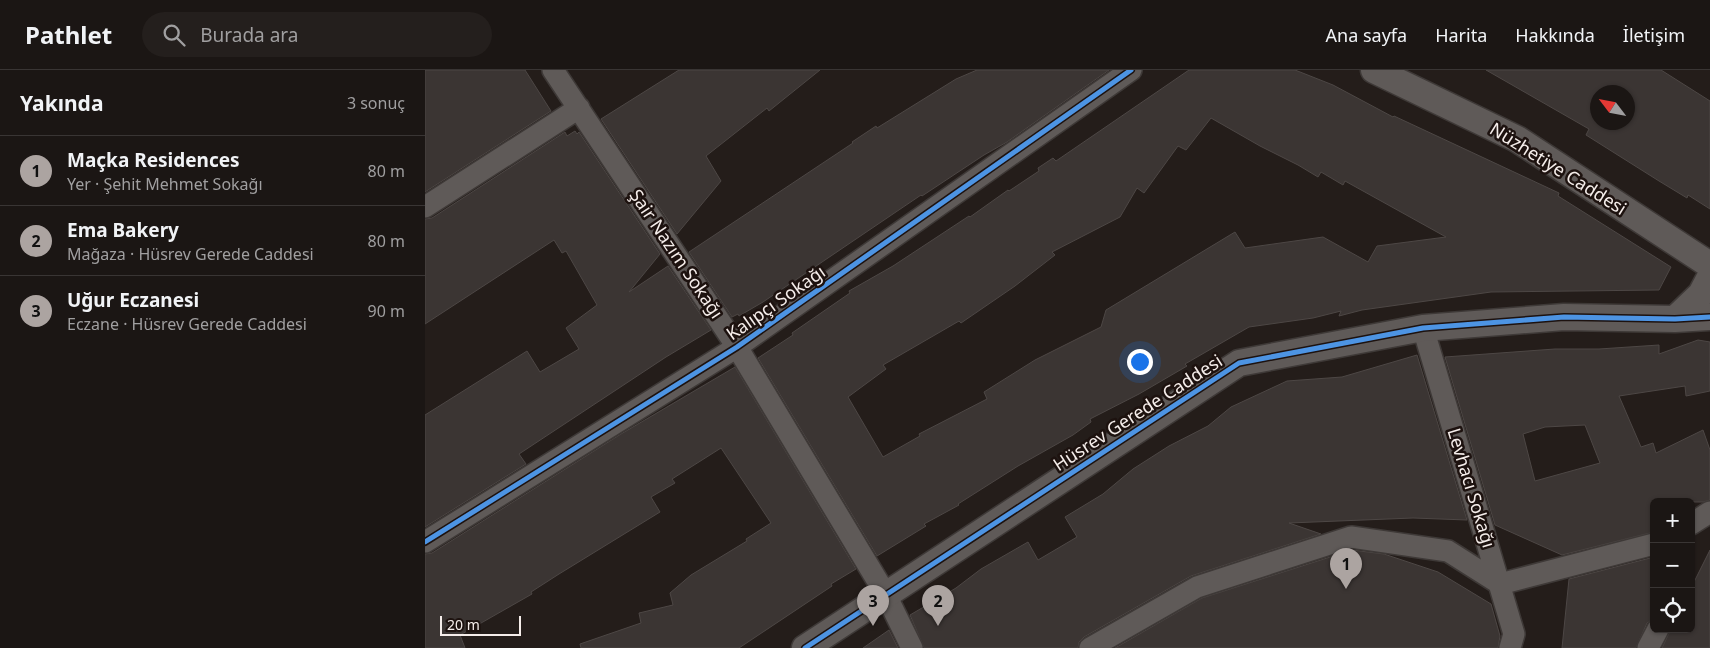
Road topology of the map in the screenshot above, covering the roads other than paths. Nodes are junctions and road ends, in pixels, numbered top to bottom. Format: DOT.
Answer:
graph roads {
  1 [pos="553,70"];
  2 [pos="1131,70"];
  3 [pos="1374,70"];
  4 [pos="579,108"];
  5 [pos="425,207"];
  6 [pos="1710,270"];
  7 [pos="1710,317"];
  8 [pos="1675,319"];
  9 [pos="1423,328"];
  10 [pos="737,347"];
  11 [pos="1710,512"];
  12 [pos="1695,521"];
  13 [pos="425,542"];
  14 [pos="1650,545"];
  15 [pos="1500,584"];
  16 [pos="885,595"];
  17 [pos="1656,633"];
  18 [pos="805,648"];
  19 [pos="912,648"];
  20 [pos="1090,648"];
  21 [pos="1510,648"];
  22 [pos="1648,648"];
  1 -- 4 [label="street, Şair Nazım Sokağı"];
  2 -- 10 [label="street, Kalıpçı Sokağı"];
  3 -- 6 [label="street, Nüzhetiye Caddesi"];
  4 -- 5 [label="street"];
  4 -- 10 [label="street, Şair Nazım Sokağı"];
  6 -- 8 [label="street"];
  7 -- 8 [label="street, Hüsrev Gerede Caddesi"];
  8 -- 9 [label="street, Hüsrev Gerede Caddesi"];
  9 -- 15 [label="street, Levhacı Sokağı"];
  9 -- 16 [label="street, Hüsrev Gerede Caddesi"];
  10 -- 13 [label="street, Kalıpçı Sokağı"];
  10 -- 16 [label="street, Şair Nazım Sokağı"];
  11 -- 12 [label="street"];
  14 -- 15 [label="street"];
  15 -- 20 [label="street"];
  15 -- 21 [label="street, Levhacı Sokağı"];
  16 -- 18 [label="street, Hüsrev Gerede Caddesi"];
  16 -- 19 [label="street, Şair Nazım Sokağı"];
  17 -- 22 [label="street"];
}
